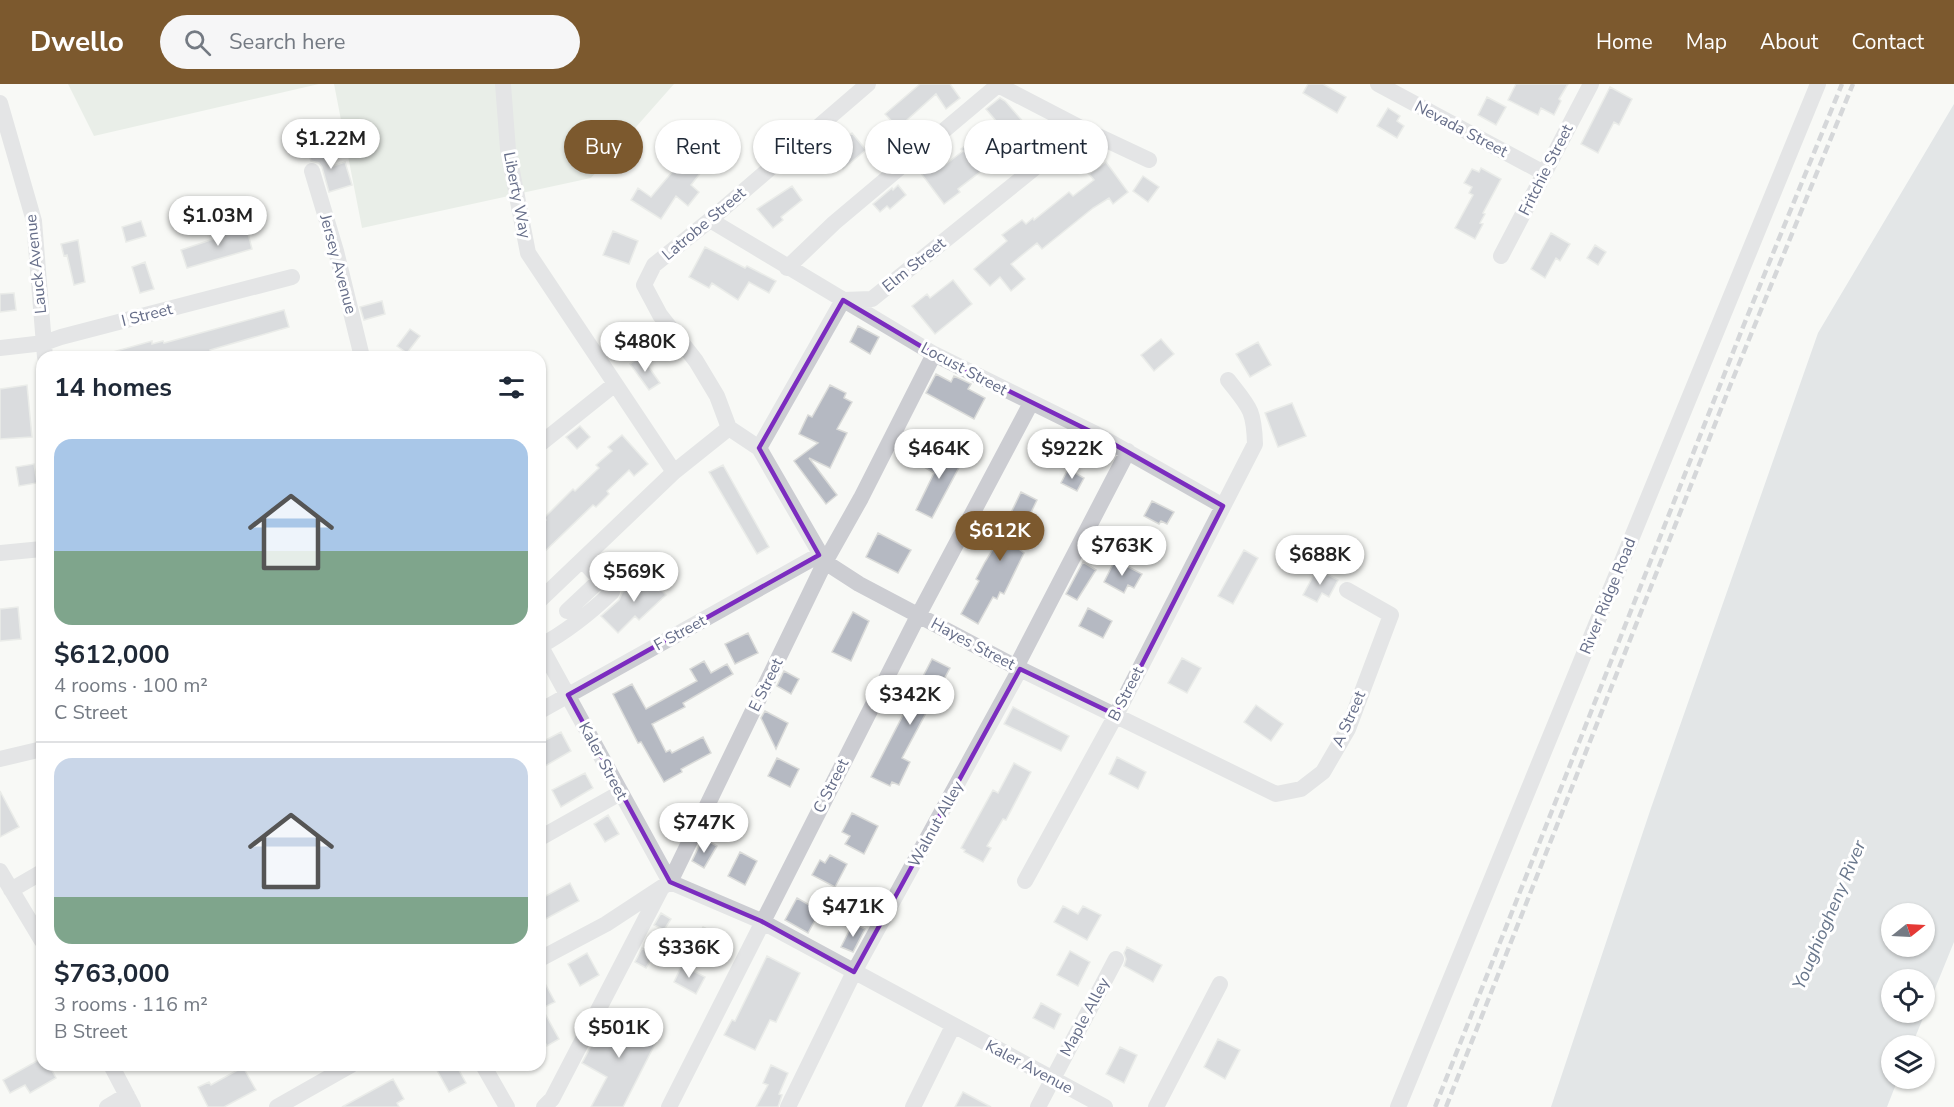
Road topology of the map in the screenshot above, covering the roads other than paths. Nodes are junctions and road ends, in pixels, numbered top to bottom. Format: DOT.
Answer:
graph roads {
  1 [pos="503,84"];
  2 [pos="868,84"];
  3 [pos="997,84"];
  4 [pos="1379,84"];
  5 [pos="1591,84"];
  6 [pos="1818,84"];
  7 [pos="0,103"];
  8 [pos="1066,120"];
  9 [pos="1108,141"];
  10 [pos="1149,160"];
  11 [pos="312,171"];
  12 [pos="1544,173"];
  13 [pos="1027,174"];
  14 [pos="710,220"];
  15 [pos="1501,256"];
  16 [pos="787,268"];
  17 [pos="292,277"];
  18 [pos="843,300"];
  19 [pos="0,348"];
  20 [pos="44,350"];
  21 [pos="361,351"];
  22 [pos="934,354"];
  23 [pos="1228,380"];
  24 [pos="615,384"];
  25 [pos="1031,403"];
  26 [pos="729,428"];
  27 [pos="546,439"];
  28 [pos="759,448"];
  29 [pos="1128,451"];
  30 [pos="674,472"];
  31 [pos="1223,506"];
  32 [pos="36,550"];
  33 [pos="0,553"];
  34 [pos="822,559"];
  35 [pos="582,560"];
  36 [pos="600,580"];
  37 [pos="1347,591"];
  38 [pos="546,594"];
  39 [pos="546,597"];
  40 [pos="570,614"];
  41 [pos="919,614"];
  42 [pos="546,643"];
  43 [pos="546,656"];
  44 [pos="1018,668"];
  45 [pos="568,695"];
  46 [pos="546,708"];
  47 [pos="1116,715"];
  48 [pos="36,750"];
  49 [pos="0,759"];
  50 [pos="620,793"];
  51 [pos="1276,794"];
  52 [pos="546,835"];
  53 [pos="0,871"];
  54 [pos="36,875"];
  55 [pos="1025,881"];
  56 [pos="666,885"];
  57 [pos="11,890"];
  58 [pos="761,921"];
  59 [pos="36,931"];
  60 [pos="546,957"];
  61 [pos="1116,959"];
  62 [pos="854,972"];
  63 [pos="1220,984"];
  64 [pos="952,1026"];
  65 [pos="119,1071"];
  66 [pos="340,1071"];
  67 [pos="486,1071"];
  68 [pos="1052,1079"];
  69 [pos="130,1101"];
  70 [pos="503,1106"];
  71 [pos="107,1107"];
  72 [pos="277,1107"];
  73 [pos="544,1107"];
  74 [pos="669,1107"];
  75 [pos="788,1107"];
  76 [pos="913,1107"];
  77 [pos="1038,1107"];
  78 [pos="1105,1107"];
  79 [pos="1156,1107"];
  80 [pos="1398,1107"];
  1 -- 24 [label="street, Liberty Way"];
  2 -- 14 [label="street, Latrobe Street"];
  3 -- 8 [label="street"];
  3 -- 16 [label="street"];
  4 -- 12 [label="street, Nevada Street"];
  5 -- 12 [label="street, Fritchie Street"];
  6 -- 80 [label="street, River Ridge Road"];
  7 -- 20 [label="street, Lauck Avenue"];
  9 -- 10 [label="street"];
  11 -- 21 [label="street, Jersey Avenue"];
  12 -- 15 [label="street, Fritchie Street"];
  13 -- 18 [label="street, Elm Street"];
  14 -- 16 [label="street, Locust Street"];
  14 -- 26 [label="street, Latrobe Street"];
  16 -- 18 [label="street, Locust Street"];
  17 -- 20 [label="street, I Street"];
  18 -- 22 [label="street, Locust Street"];
  18 -- 28 [label="street"];
  19 -- 20 [label="street, I Street"];
  22 -- 25 [label="street, Locust Street"];
  22 -- 34 [label="street, E Street"];
  23 -- 31 [label="street, B Street"];
  24 -- 27 [label="street"];
  24 -- 30 [label="street, Liberty Way"];
  25 -- 29 [label="street, Locust Street"];
  25 -- 41 [label="street, C Street"];
  26 -- 28 [label="street, Hayes Street"];
  26 -- 30 [label="street"];
  28 -- 34 [label="street, Hayes Street"];
  29 -- 31 [label="street, Locust Street"];
  29 -- 44 [label="street, Walnut Alley"];
  30 -- 35 [label="street"];
  31 -- 47 [label="street, B Street"];
  32 -- 33 [label="street"];
  34 -- 41 [label="street, Hayes Street"];
  34 -- 45 [label="street, F Street"];
  34 -- 56 [label="street, E Street"];
  35 -- 36 [label="street"];
  35 -- 38 [label="street"];
  36 -- 40 [label="street"];
  36 -- 40 [label="street"];
  37 -- 51 [label="street, A Street"];
  39 -- 40 [label="street"];
  40 -- 42 [label="street"];
  41 -- 44 [label="street, Hayes Street"];
  41 -- 58 [label="street, C Street"];
  43 -- 45 [label="street, Kaler Street"];
  44 -- 47 [label="street, Hayes Street"];
  44 -- 62 [label="street, Walnut Alley"];
  45 -- 46 [label="street, F Street"];
  45 -- 50 [label="street, Kaler Street"];
  47 -- 51 [label="street, Hayes Street"];
  47 -- 55 [label="street, B Street"];
  48 -- 49 [label="street"];
  50 -- 52 [label="street"];
  50 -- 56 [label="street, Kaler Street"];
  53 -- 57 [label="street"];
  54 -- 57 [label="street"];
  56 -- 58 [label="street"];
  56 -- 60 [label="street"];
  56 -- 73 [label="street, E Street"];
  57 -- 59 [label="street"];
  58 -- 62 [label="street"];
  58 -- 74 [label="street, C Street"];
  61 -- 68 [label="street, Maple Alley"];
  62 -- 64 [label="street"];
  62 -- 75 [label="street, Walnut Alley"];
  63 -- 79 [label="street"];
  64 -- 68 [label="street, Kaler Avenue"];
  64 -- 76 [label="street"];
  65 -- 69 [label="street"];
  66 -- 72 [label="street"];
  67 -- 70 [label="street"];
  68 -- 77 [label="street, Maple Alley"];
  68 -- 78 [label="street, Kaler Avenue"];
  69 -- 71 [label="street"];
}
